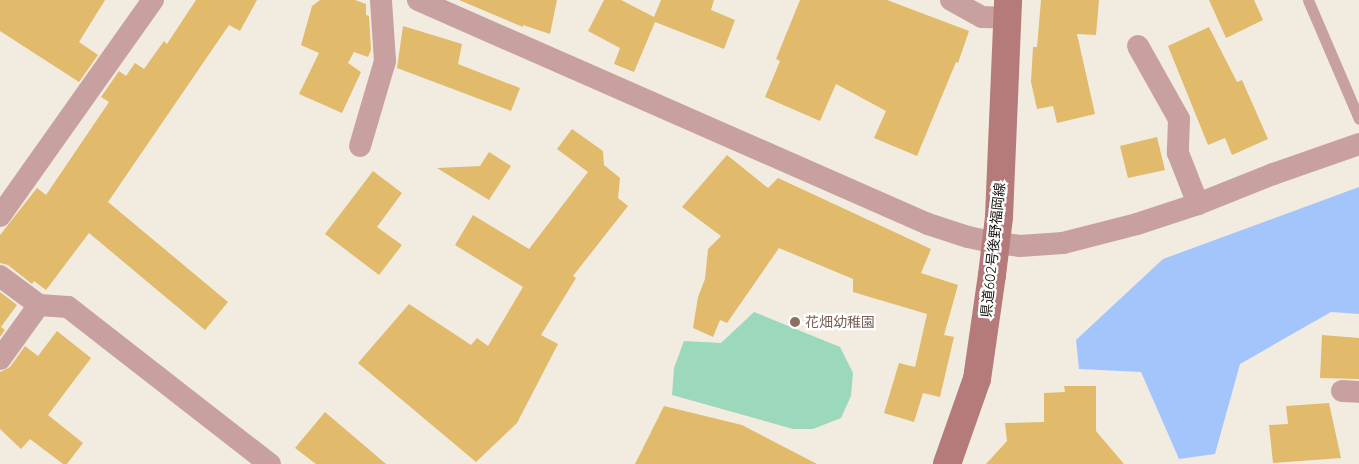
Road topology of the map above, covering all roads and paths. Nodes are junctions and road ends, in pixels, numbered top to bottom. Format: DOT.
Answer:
graph roads {
  1 [pos="153,0"];
  2 [pos="381,0"];
  3 [pos="418,0"];
  4 [pos="951,0"];
  5 [pos="1308,0"];
  6 [pos="1007,9"];
  7 [pos="1138,46"];
  8 [pos="1359,119"];
  9 [pos="1359,144"];
  10 [pos="360,146"];
  11 [pos="1198,204"];
  12 [pos="0,216"];
  13 [pos="996,243"];
  14 [pos="0,276"];
  15 [pos="39,305"];
  16 [pos="0,359"];
  17 [pos="270,464"];
  18 [pos="947,464"];
  1 -- 12 [label="street"];
  2 -- 10 [label="street"];
  3 -- 13 [label="street"];
  4 -- 6 [label="street"];
  5 -- 8 [label="lane"];
  6 -- 13 [label="main road, 県道602号後野福岡線"];
  7 -- 11 [label="street"];
  9 -- 11 [label="street"];
  11 -- 13 [label="street"];
  13 -- 18 [label="main road, 県道602号後野福岡線"];
  14 -- 15 [label="street"];
  15 -- 16 [label="street"];
  15 -- 17 [label="street"];
}
